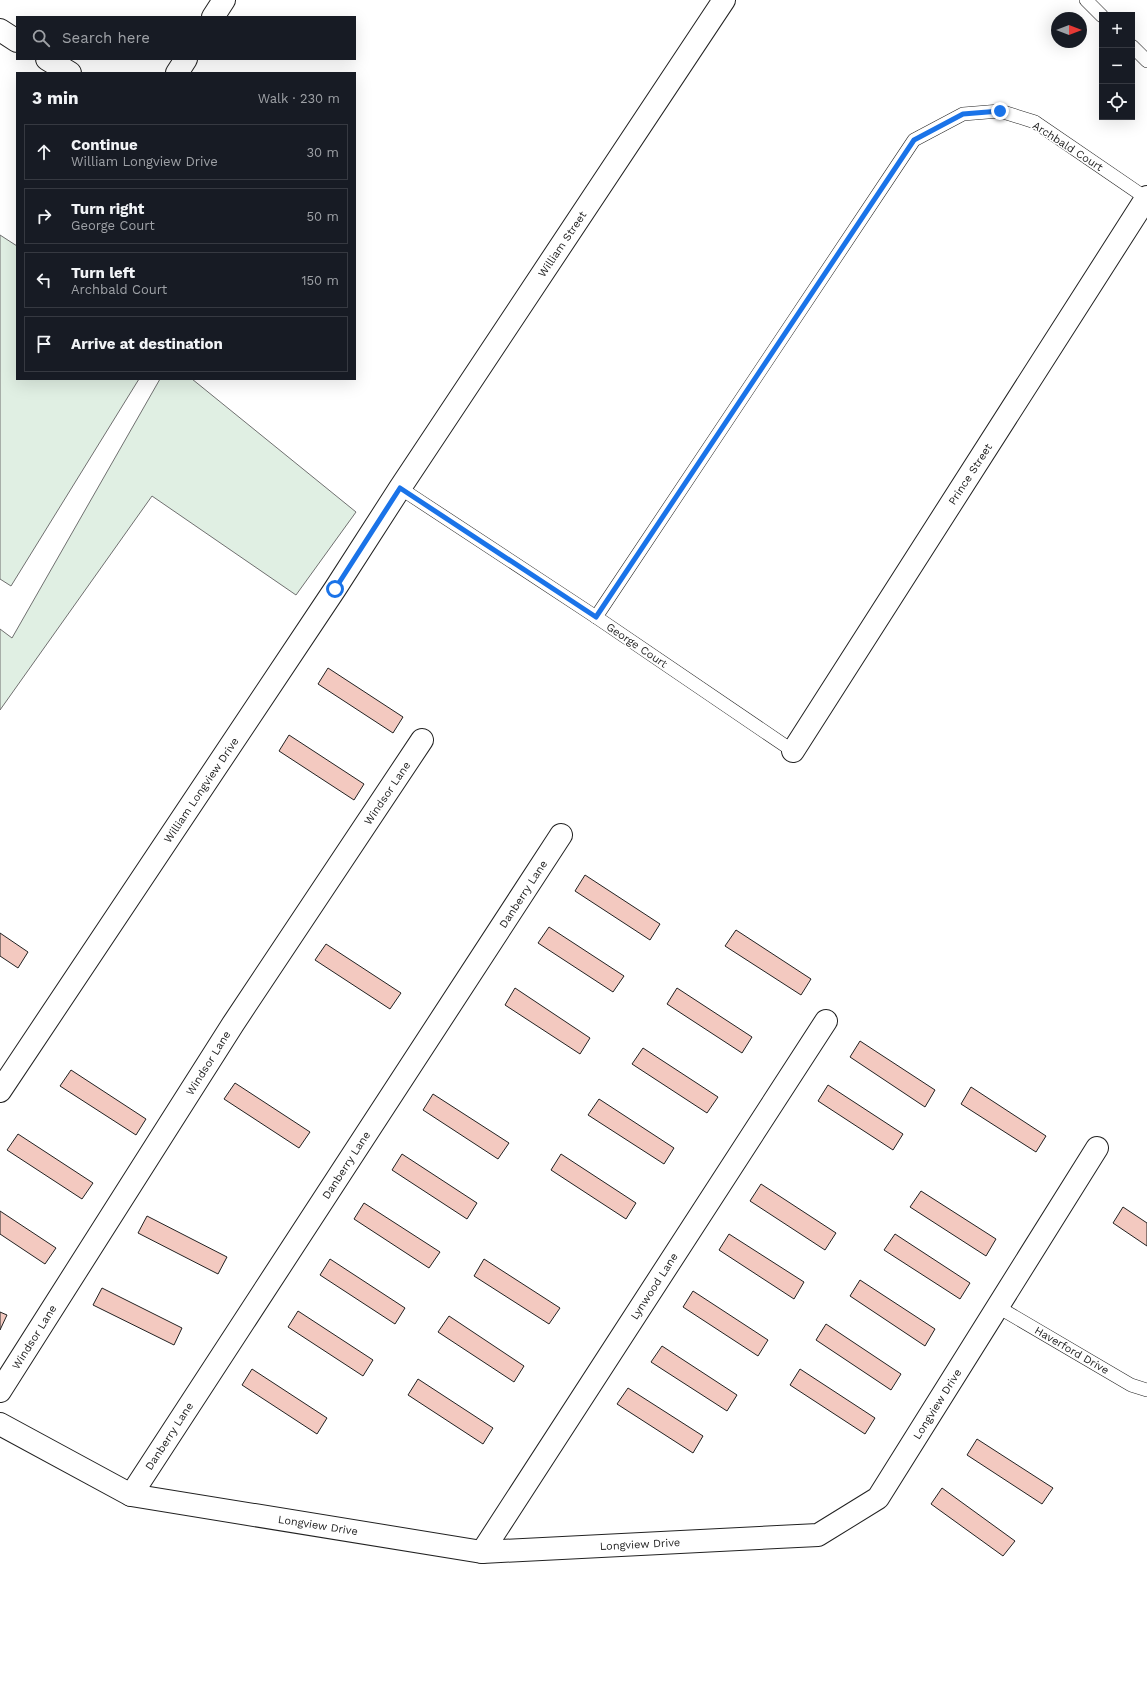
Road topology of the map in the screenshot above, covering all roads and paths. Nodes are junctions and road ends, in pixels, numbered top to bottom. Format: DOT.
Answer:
graph roads {
  1 [pos="224,0"];
  2 [pos="724,0"];
  3 [pos="1086,0"];
  4 [pos="1099,13"];
  5 [pos="214,16"];
  6 [pos="0,30"];
  7 [pos="16,40"];
  8 [pos="1134,48"];
  9 [pos="49,60"];
  10 [pos="185,60"];
  11 [pos="1147,61"];
  12 [pos="68,72"];
  13 [pos="178,72"];
  14 [pos="1147,198"];
  15 [pos="400,488"];
  16 [pos="596,617"];
  17 [pos="422,740"];
  18 [pos="793,751"];
  19 [pos="561,836"];
  20 [pos="826,1020"];
  21 [pos="0,1091"];
  22 [pos="1097,1148"];
  23 [pos="998,1307"];
  24 [pos="0,1390"];
  25 [pos="1147,1390"];
  26 [pos="0,1424"];
  27 [pos="130,1494"];
  28 [pos="482,1552"];
  1 -- 5 [label="street"];
  2 -- 15 [label="street, William Street"];
  3 -- 4 [label="lane"];
  6 -- 7 [label="street"];
  8 -- 11 [label="lane"];
  9 -- 12 [label="street"];
  10 -- 13 [label="street"];
  14 -- 16 [label="lane, Archbald Court"];
  14 -- 18 [label="street, Prince Street"];
  15 -- 16 [label="lane, George Court"];
  15 -- 21 [label="street, William Longview Drive"];
  16 -- 18 [label="lane, George Court"];
  17 -- 24 [label="street, Windsor Lane"];
  19 -- 27 [label="street, Danberry Lane"];
  20 -- 28 [label="street, Lynwood Lane"];
  22 -- 23 [label="street, Longview Drive"];
  23 -- 25 [label="lane, Haverford Drive"];
  23 -- 28 [label="street, Longview Drive"];
  26 -- 27 [label="street, Longview Drive"];
  27 -- 28 [label="street, Longview Drive"];
}
